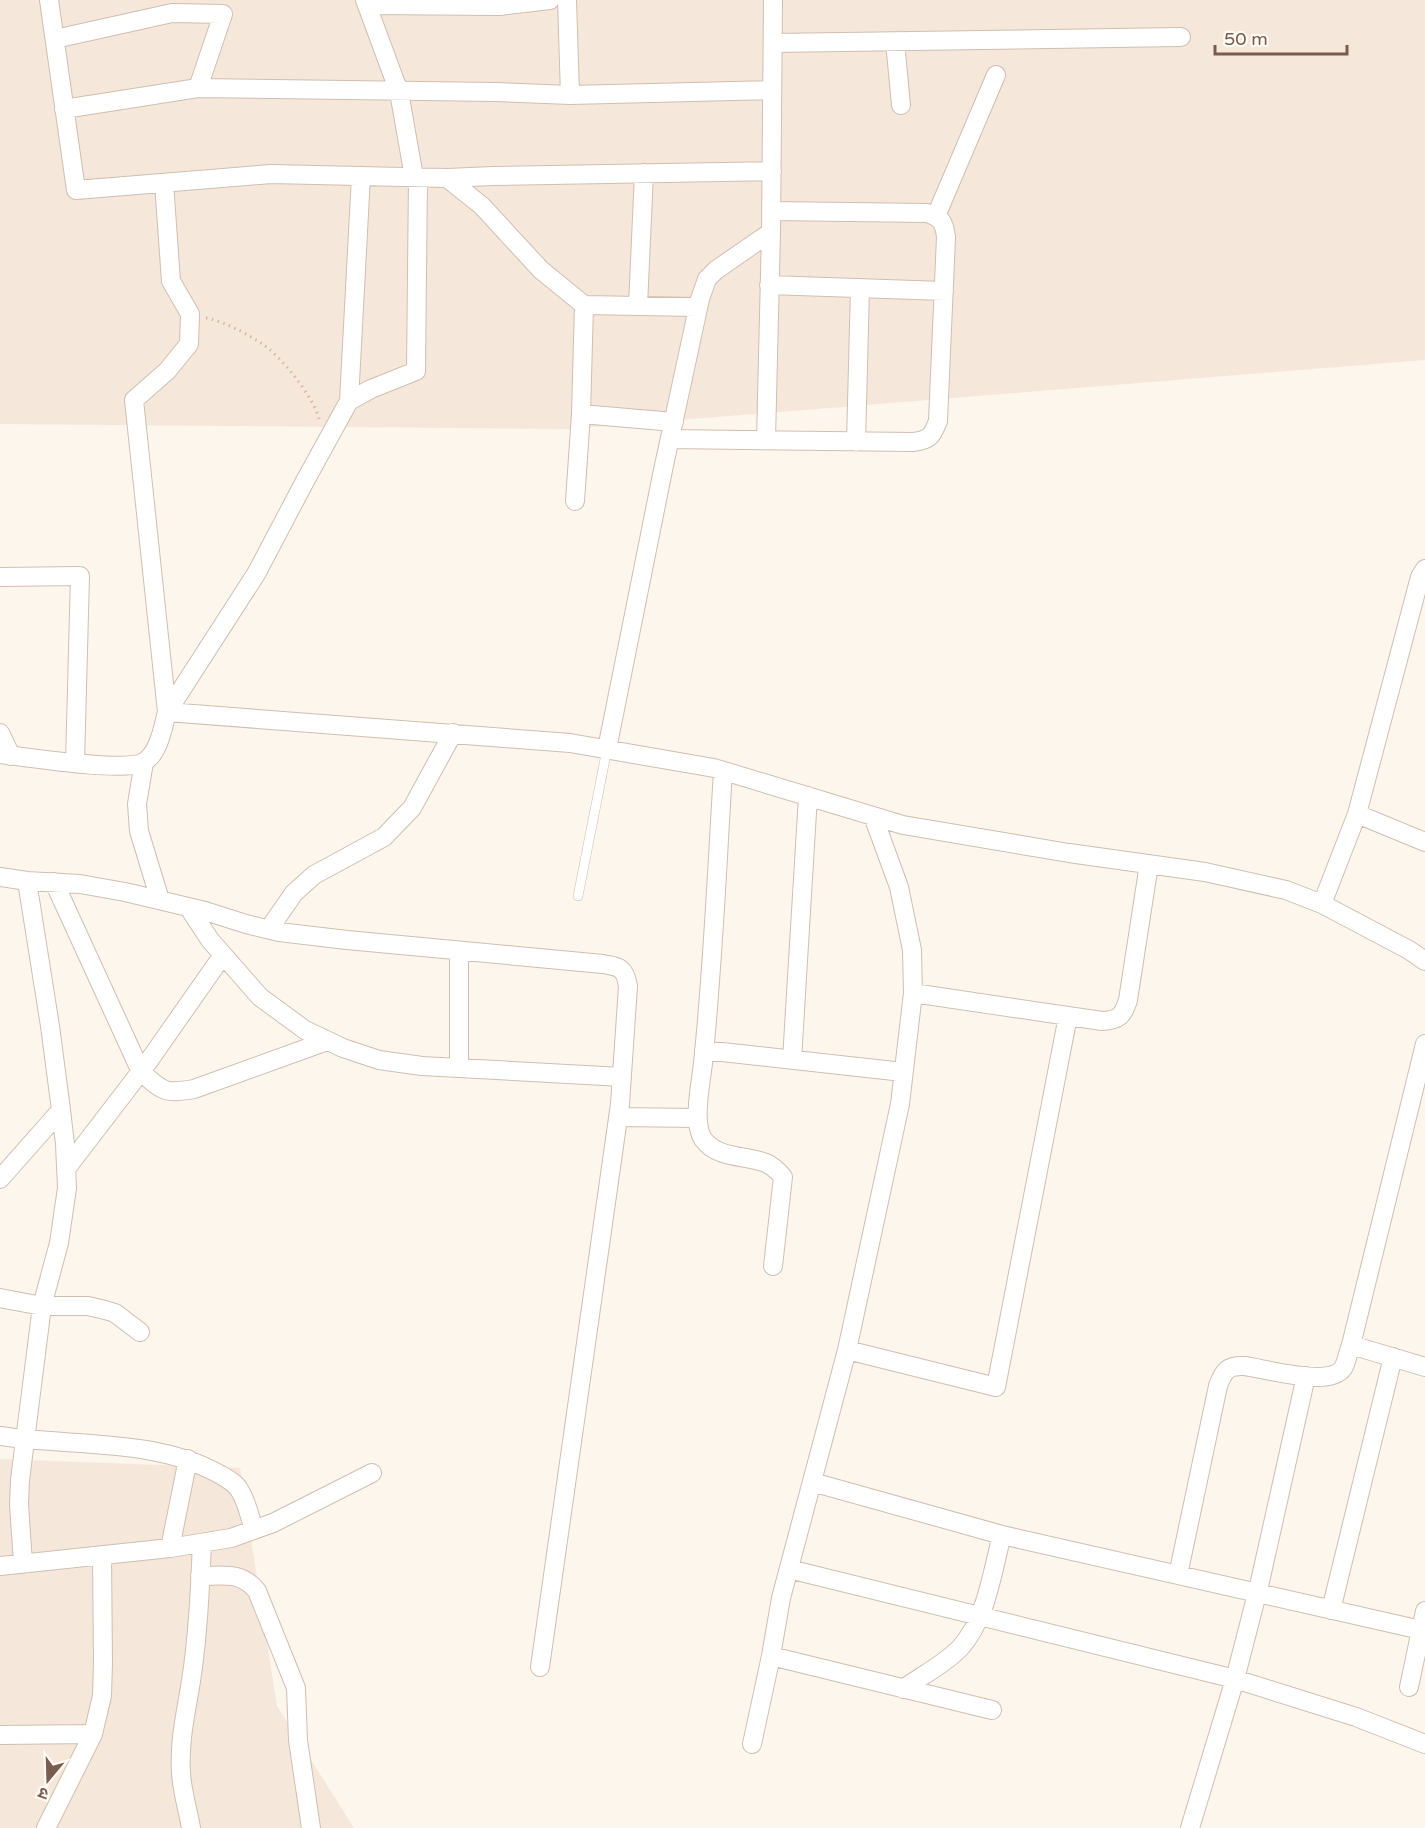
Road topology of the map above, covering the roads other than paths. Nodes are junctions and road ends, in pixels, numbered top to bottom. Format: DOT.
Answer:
graph roads {
  1 [pos="49,0"];
  2 [pos="550,0"];
  3 [pos="567,0"];
  4 [pos="773,0"];
  5 [pos="366,3"];
  6 [pos="175,7"];
  7 [pos="1181,37"];
  8 [pos="55,39"];
  9 [pos="895,42"];
  10 [pos="773,43"];
  11 [pos="996,75"];
  12 [pos="198,88"];
  13 [pos="772,90"];
  14 [pos="399,92"];
  15 [pos="570,95"];
  16 [pos="901,105"];
  17 [pos="64,109"];
  18 [pos="772,171"];
  19 [pos="644,173"];
  20 [pos="362,176"];
  21 [pos="416,177"];
  22 [pos="447,178"];
  23 [pos="164,183"];
  24 [pos="771,211"];
  25 [pos="936,216"];
  26 [pos="771,232"];
  27 [pos="770,285"];
  28 [pos="860,288"];
  29 [pos="944,291"];
  30 [pos="584,305"];
  31 [pos="638,306"];
  32 [pos="698,307"];
  33 [pos="349,401"];
  34 [pos="581,414"];
  35 [pos="672,430"];
  36 [pos="766,440"];
  37 [pos="856,442"];
  38 [pos="575,501"];
  39 [pos="1425,569"];
  40 [pos="0,577"];
  41 [pos="167,712"];
  42 [pos="0,733"];
  43 [pos="453,733"];
  44 [pos="607,749"];
  45 [pos="6,755"];
  46 [pos="144,762"];
  47 [pos="75,763"];
  48 [pos="723,771"];
  49 [pos="808,796"];
  50 [pos="1357,814"];
  51 [pos="873,816"];
  52 [pos="1425,842"];
  53 [pos="1149,864"];
  54 [pos="0,878"];
  55 [pos="27,881"];
  56 [pos="54,882"];
  57 [pos="578,896"];
  58 [pos="160,900"];
  59 [pos="1322,904"];
  60 [pos="189,908"];
  61 [pos="269,929"];
  62 [pos="459,951"];
  63 [pos="223,955"];
  64 [pos="1425,961"];
  65 [pos="913,993"];
  66 [pos="1068,1016"];
  67 [pos="327,1041"];
  68 [pos="1425,1044"];
  69 [pos="704,1050"];
  70 [pos="792,1060"];
  71 [pos="459,1068"];
  72 [pos="141,1072"];
  73 [pos="903,1072"];
  74 [pos="622,1077"];
  75 [pos="61,1110"];
  76 [pos="618,1117"];
  77 [pos="698,1118"];
  78 [pos="66,1168"];
  79 [pos="0,1179"];
  80 [pos="773,1266"];
  81 [pos="0,1298"];
  82 [pos="42,1306"];
  83 [pos="140,1332"];
  84 [pos="1351,1345"];
  85 [pos="847,1350"];
  86 [pos="1393,1357"];
  87 [pos="1425,1366"];
  88 [pos="1306,1376"];
  89 [pos="0,1436"];
  90 [pos="25,1440"];
  91 [pos="188,1459"];
  92 [pos="372,1473"];
  93 [pos="812,1482"];
  94 [pos="254,1530"];
  95 [pos="1002,1535"];
  96 [pos="202,1543"];
  97 [pos="170,1548"];
  98 [pos="102,1555"];
  99 [pos="23,1563"];
  100 [pos="0,1566"];
  101 [pos="789,1569"];
  102 [pos="1178,1575"];
  103 [pos="200,1576"];
  104 [pos="1258,1593"];
  105 [pos="1331,1610"];
  106 [pos="1425,1611"];
  107 [pos="981,1616"];
  108 [pos="1421,1630"];
  109 [pos="771,1656"];
  110 [pos="540,1667"];
  111 [pos="1235,1679"];
  112 [pos="1409,1687"];
  113 [pos="903,1689"];
  114 [pos="992,1710"];
  115 [pos="93,1734"];
  116 [pos="0,1735"];
  117 [pos="752,1744"];
  118 [pos="1425,1744"];
  119 [pos="46,1828"];
  120 [pos="191,1828"];
  121 [pos="311,1828"];
  122 [pos="1190,1828"];
  1 -- 8 [label="street"];
  2 -- 5 [label="street"];
  3 -- 15 [label="street"];
  4 -- 10 [label="street"];
  5 -- 14 [label="street"];
  6 -- 8 [label="street"];
  6 -- 12 [label="street"];
  7 -- 9 [label="street"];
  8 -- 17 [label="street"];
  9 -- 10 [label="street"];
  9 -- 16 [label="street"];
  10 -- 13 [label="street"];
  11 -- 25 [label="street"];
  12 -- 14 [label="street"];
  12 -- 17 [label="street"];
  13 -- 15 [label="street"];
  13 -- 18 [label="street"];
  14 -- 15 [label="street"];
  14 -- 21 [label="street"];
  17 -- 23 [label="street"];
  18 -- 19 [label="street"];
  18 -- 24 [label="street"];
  19 -- 22 [label="street"];
  19 -- 31 [label="street"];
  20 -- 21 [label="street"];
  20 -- 23 [label="street"];
  20 -- 33 [label="street"];
  21 -- 22 [label="street"];
  21 -- 33 [label="street"];
  22 -- 30 [label="street"];
  23 -- 41 [label="street"];
  24 -- 25 [label="street"];
  24 -- 26 [label="street"];
  25 -- 29 [label="street"];
  26 -- 27 [label="street"];
  26 -- 32 [label="street"];
  27 -- 28 [label="street"];
  27 -- 36 [label="street"];
  28 -- 29 [label="street"];
  28 -- 37 [label="street"];
  29 -- 37 [label="street"];
  30 -- 31 [label="street"];
  30 -- 34 [label="street"];
  31 -- 32 [label="street"];
  32 -- 35 [label="street"];
  33 -- 41 [label="street"];
  34 -- 35 [label="street"];
  34 -- 38 [label="street"];
  35 -- 36 [label="street"];
  35 -- 44 [label="street"];
  36 -- 37 [label="street"];
  39 -- 50 [label="street"];
  40 -- 47 [label="street"];
  41 -- 43 [label="street"];
  41 -- 46 [label="street"];
  42 -- 45 [label="street"];
  43 -- 44 [label="street"];
  43 -- 61 [label="street"];
  44 -- 48 [label="street"];
  44 -- 57 [label="lane"];
  45 -- 47 [label="street"];
  46 -- 47 [label="street"];
  46 -- 58 [label="street"];
  48 -- 49 [label="street"];
  48 -- 69 [label="street"];
  49 -- 51 [label="street"];
  49 -- 70 [label="street"];
  50 -- 52 [label="street"];
  50 -- 59 [label="street"];
  51 -- 53 [label="street"];
  51 -- 65 [label="street"];
  53 -- 59 [label="street"];
  53 -- 66 [label="street"];
  54 -- 55 [label="street"];
  55 -- 56 [label="street"];
  55 -- 75 [label="street"];
  56 -- 58 [label="street"];
  56 -- 72 [label="street"];
  58 -- 60 [label="street"];
  59 -- 64 [label="street"];
  60 -- 61 [label="street"];
  60 -- 63 [label="street"];
  61 -- 62 [label="street"];
  62 -- 71 [label="street"];
  62 -- 74 [label="street"];
  63 -- 67 [label="street"];
  63 -- 72 [label="street"];
  65 -- 66 [label="street"];
  65 -- 73 [label="street"];
  66 -- 85 [label="street"];
  67 -- 71 [label="street"];
  67 -- 72 [label="street"];
  68 -- 84 [label="street"];
  69 -- 70 [label="street"];
  69 -- 77 [label="street"];
  70 -- 73 [label="street"];
  71 -- 74 [label="street"];
  72 -- 78 [label="street"];
  73 -- 85 [label="street"];
  74 -- 76 [label="street"];
  75 -- 78 [label="street"];
  75 -- 79 [label="street"];
  76 -- 77 [label="street"];
  76 -- 110 [label="street"];
  77 -- 80 [label="street"];
  78 -- 82 [label="street"];
  81 -- 82 [label="street"];
  82 -- 83 [label="street"];
  82 -- 90 [label="street"];
  84 -- 86 [label="street"];
  84 -- 88 [label="street"];
  85 -- 93 [label="street"];
  86 -- 87 [label="street"];
  86 -- 105 [label="street"];
  88 -- 102 [label="street"];
  88 -- 104 [label="street"];
  89 -- 90 [label="street"];
  90 -- 91 [label="street"];
  90 -- 99 [label="street"];
  91 -- 94 [label="street"];
  91 -- 97 [label="street"];
  92 -- 94 [label="street"];
  93 -- 95 [label="street"];
  93 -- 101 [label="street"];
  94 -- 96 [label="street"];
  95 -- 102 [label="street"];
  95 -- 107 [label="street"];
  96 -- 97 [label="street"];
  96 -- 103 [label="street"];
  97 -- 98 [label="street"];
  98 -- 99 [label="street"];
  98 -- 115 [label="street"];
  99 -- 100 [label="street"];
  101 -- 107 [label="street"];
  101 -- 109 [label="street"];
  102 -- 104 [label="street"];
  103 -- 120 [label="street"];
  103 -- 121 [label="street"];
  104 -- 105 [label="street"];
  104 -- 111 [label="street"];
  105 -- 108 [label="street"];
  106 -- 108 [label="street"];
  107 -- 111 [label="street"];
  107 -- 113 [label="street"];
  108 -- 112 [label="street"];
  109 -- 113 [label="street"];
  109 -- 117 [label="street"];
  111 -- 118 [label="street"];
  111 -- 122 [label="street"];
  113 -- 114 [label="street"];
  115 -- 116 [label="street"];
  115 -- 119 [label="street"];
}
